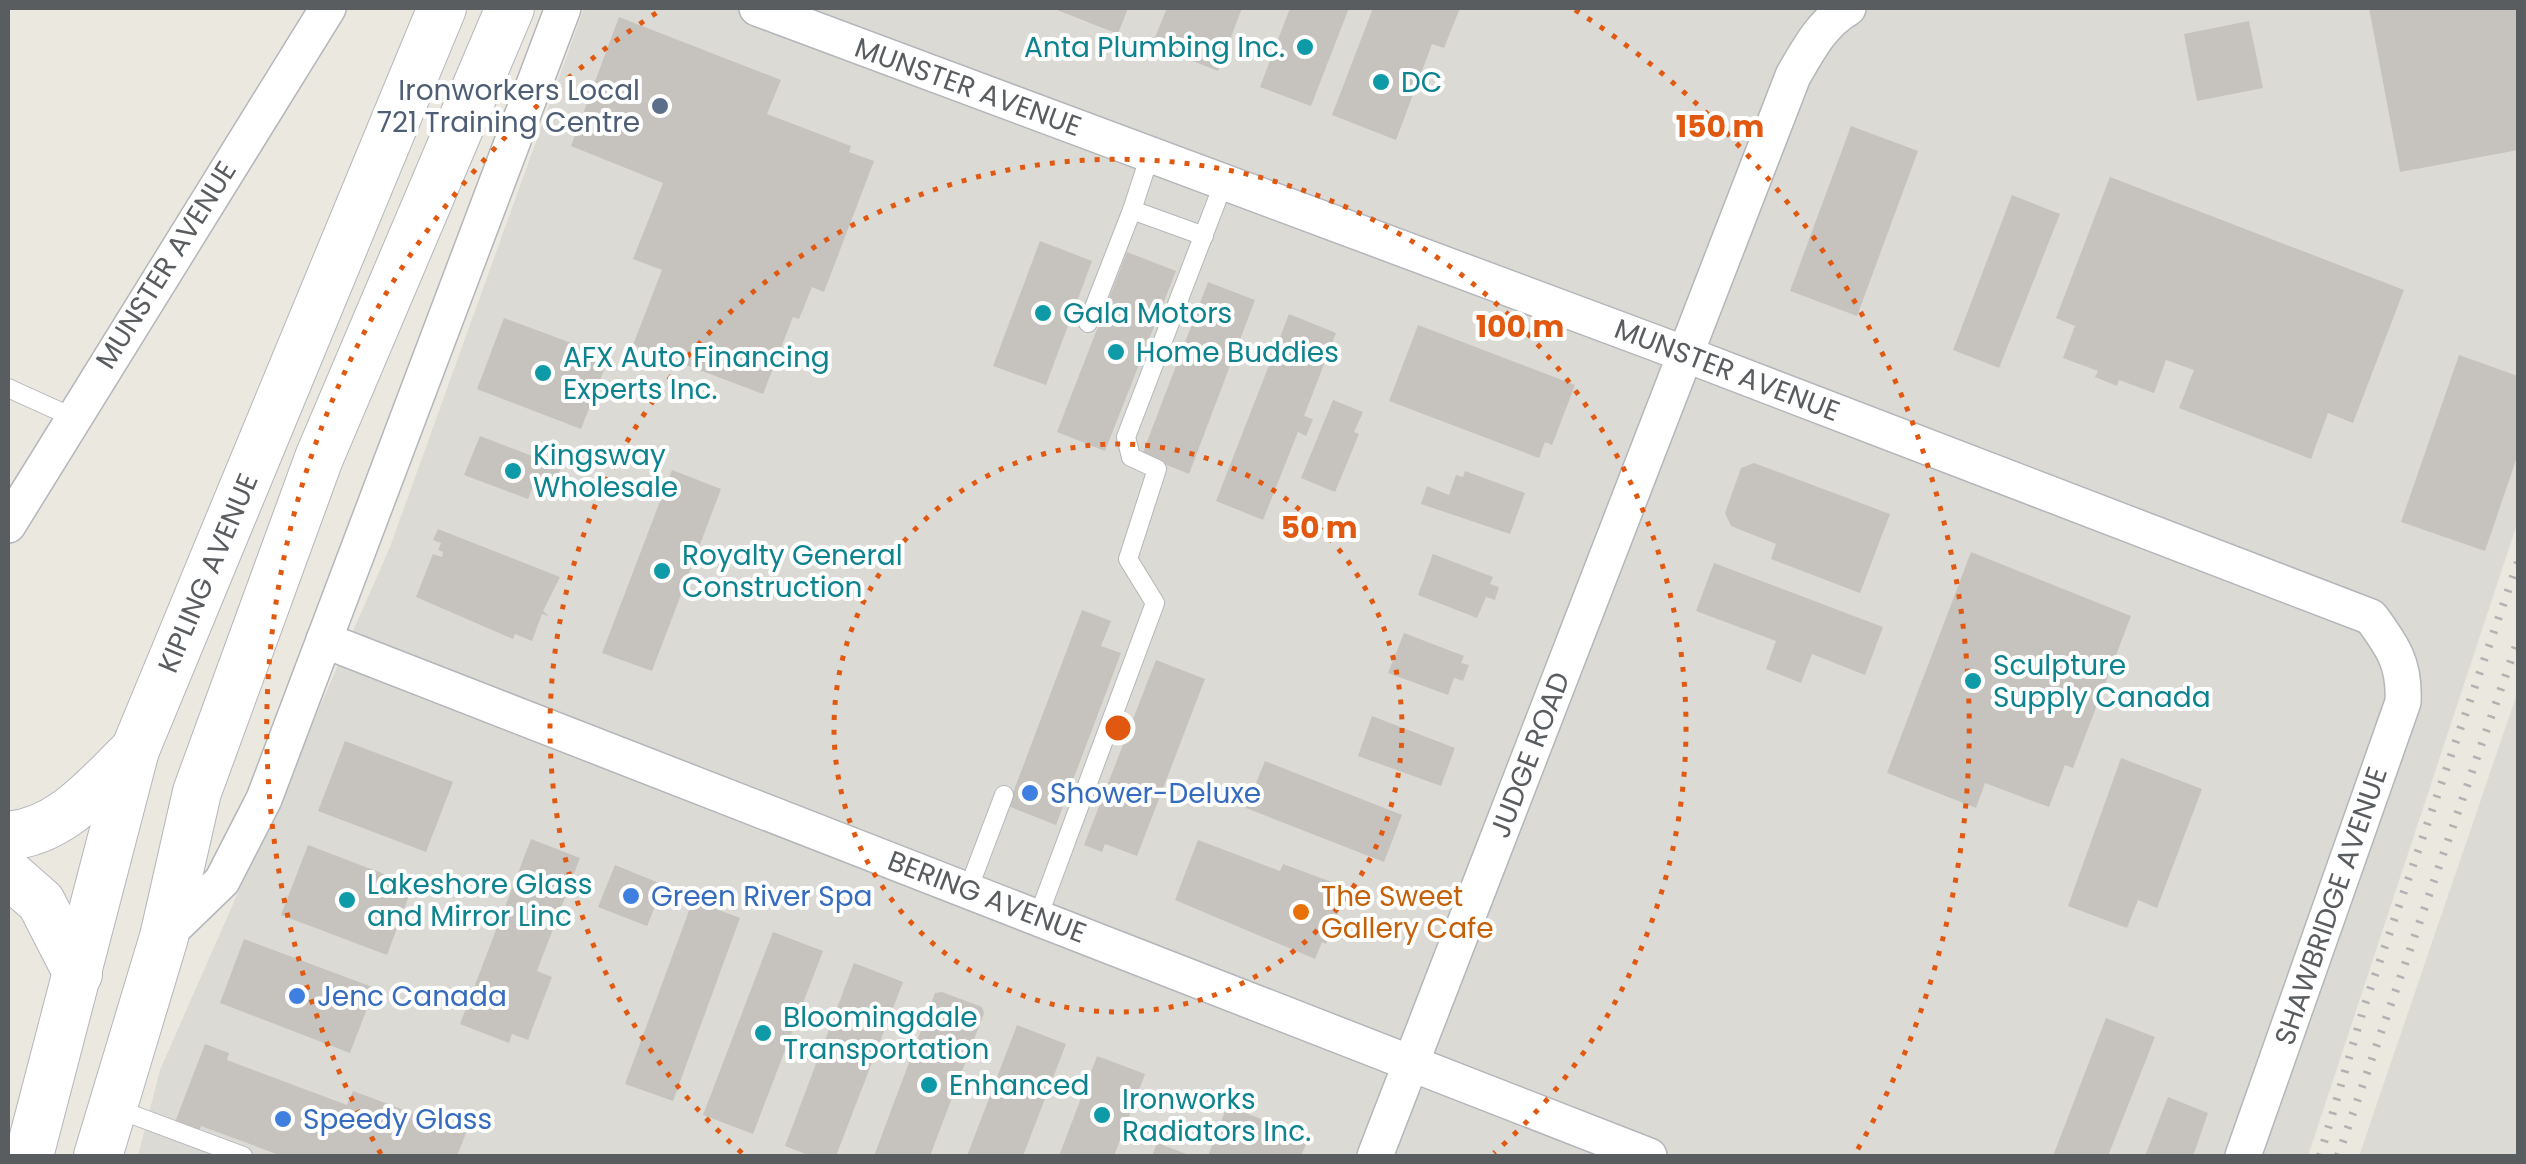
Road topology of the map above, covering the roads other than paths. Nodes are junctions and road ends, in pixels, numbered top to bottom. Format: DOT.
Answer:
graph roads {
  1 [pos="328,8"];
  2 [pos="442,8"];
  3 [pos="510,8"];
  4 [pos="563,8"];
  5 [pos="757,8"];
  6 [pos="1848,8"];
  7 [pos="1150,155"];
  8 [pos="1224,182"];
  9 [pos="1132,210"];
  10 [pos="1204,236"];
  11 [pos="1088,324"];
  12 [pos="1685,354"];
  13 [pos="8,388"];
  14 [pos="72,417"];
  15 [pos="8,525"];
  16 [pos="324,640"];
  17 [pos="2398,654"];
  18 [pos="135,750"];
  19 [pos="1004,795"];
  20 [pos="8,836"];
  21 [pos="8,872"];
  22 [pos="968,890"];
  23 [pos="1038,917"];
  24 [pos="164,936"];
  25 [pos="78,974"];
  26 [pos="1412,1061"];
  27 [pos="112,1106"];
  28 [pos="103,1155"];
  29 [pos="30,1156"];
  30 [pos="243,1156"];
  31 [pos="1375,1156"];
  32 [pos="1648,1156"];
  33 [pos="2242,1156"];
  1 -- 14 [label="street, MUNSTER AVENUE"];
  2 -- 18 [label="main road, KIPLING AVENUE"];
  3 -- 24 [label="main road"];
  4 -- 16 [label="street"];
  5 -- 7 [label="street, MUNSTER AVENUE"];
  6 -- 12 [label="street, JUDGE ROAD"];
  7 -- 8 [label="street, MUNSTER AVENUE"];
  7 -- 9 [label="lane"];
  8 -- 10 [label="lane"];
  8 -- 12 [label="street, MUNSTER AVENUE"];
  9 -- 10 [label="lane"];
  9 -- 11 [label="lane"];
  10 -- 23 [label="lane"];
  12 -- 17 [label="street, MUNSTER AVENUE"];
  12 -- 26 [label="street, JUDGE ROAD"];
  13 -- 14 [label="lane"];
  14 -- 15 [label="street, MUNSTER AVENUE"];
  16 -- 22 [label="street, BERING AVENUE"];
  16 -- 24 [label="street"];
  17 -- 33 [label="street, SHAWBRIDGE AVENUE"];
  18 -- 20 [label="main road"];
  18 -- 25 [label="main road, KIPLING AVENUE"];
  19 -- 22 [label="lane"];
  21 -- 25 [label="main road"];
  22 -- 23 [label="street, BERING AVENUE"];
  23 -- 26 [label="street, BERING AVENUE"];
  24 -- 27 [label="main road"];
  25 -- 29 [label="main road, KIPLING AVENUE"];
  26 -- 31 [label="street, JUDGE ROAD"];
  26 -- 32 [label="street, BERING AVENUE"];
  27 -- 28 [label="main road"];
  27 -- 30 [label="lane"];
}
